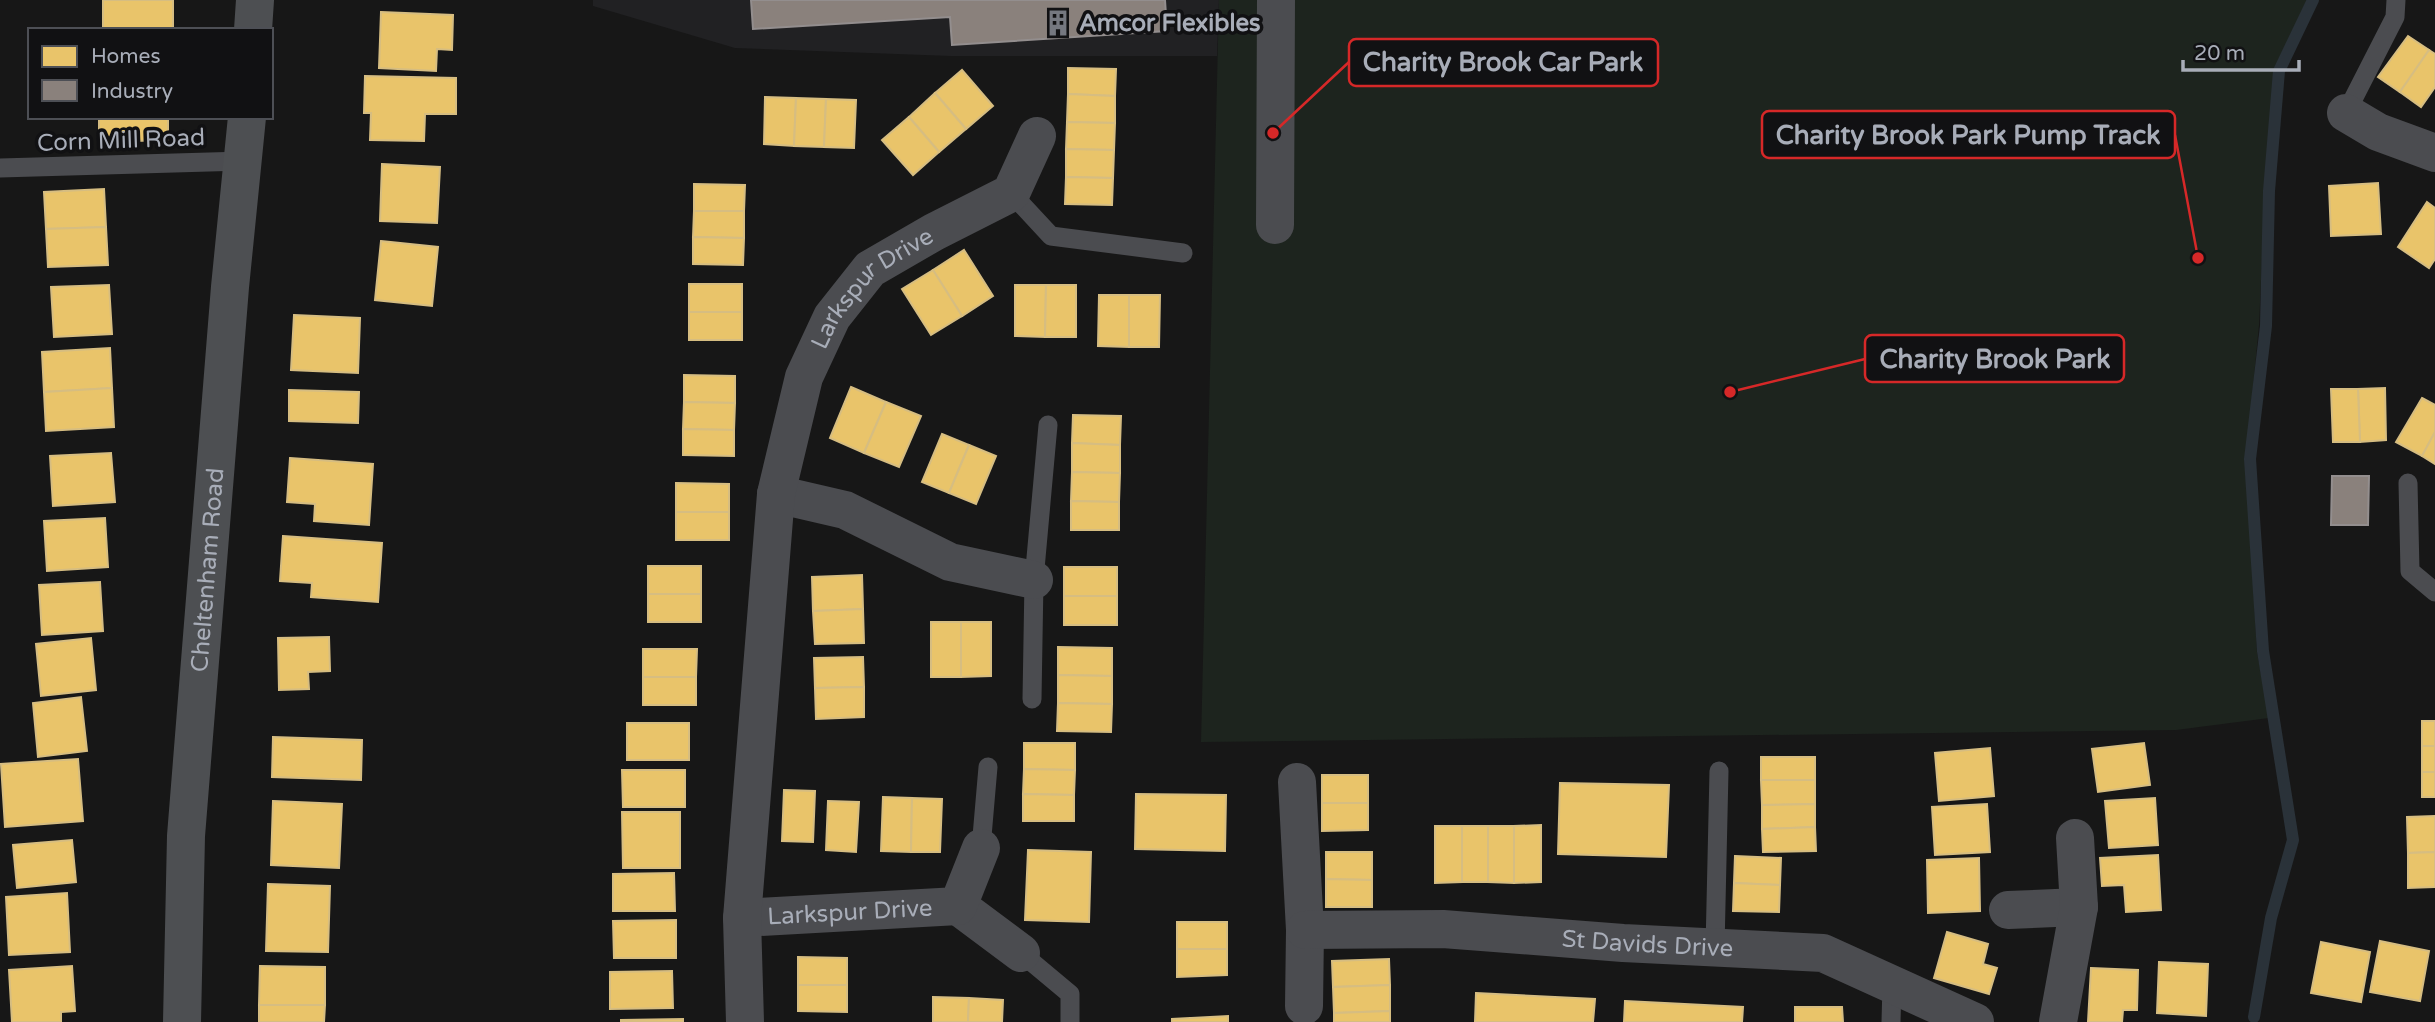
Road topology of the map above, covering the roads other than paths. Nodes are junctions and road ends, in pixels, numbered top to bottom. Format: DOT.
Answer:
graph roads {
  1 [pos="256,0"];
  2 [pos="1276,0"];
  3 [pos="2396,0"];
  4 [pos="253,28"];
  5 [pos="2346,113"];
  6 [pos="247,119"];
  7 [pos="1037,136"];
  8 [pos="2435,153"];
  9 [pos="244,162"];
  10 [pos="0,168"];
  11 [pos="1011,192"];
  12 [pos="1275,225"];
  13 [pos="1183,253"];
  14 [pos="1048,425"];
  15 [pos="2408,483"];
  16 [pos="776,495"];
  17 [pos="1034,580"];
  18 [pos="2435,592"];
  19 [pos="1032,699"];
  20 [pos="988,767"];
  21 [pos="1719,771"];
  22 [pos="1297,782"];
  23 [pos="2075,838"];
  24 [pos="981,848"];
  25 [pos="958,906"];
  26 [pos="2079,907"];
  27 [pos="2008,910"];
  28 [pos="742,918"];
  29 [pos="1305,930"];
  30 [pos="1715,948"];
  31 [pos="1021,953"];
  32 [pos="1892,984"];
  33 [pos="1304,1006"];
  34 [pos="182,1022"];
  35 [pos="745,1022"];
  36 [pos="1070,1022"];
  37 [pos="1891,1022"];
  38 [pos="1975,1022"];
  39 [pos="2058,1022"];
  1 -- 4 [label="main road"];
  2 -- 12 [label="street"];
  3 -- 5 [label="lane"];
  5 -- 8 [label="street"];
  6 -- 9 [label="main road, Cheltenham Road"];
  7 -- 11 [label="street"];
  9 -- 10 [label="lane, Corn Mill Road"];
  9 -- 34 [label="main road, Cheltenham Road"];
  11 -- 13 [label="lane"];
  11 -- 16 [label="street, Larkspur Drive"];
  14 -- 17 [label="lane"];
  15 -- 18 [label="lane"];
  16 -- 17 [label="street"];
  16 -- 28 [label="street, Larkspur Drive"];
  17 -- 19 [label="lane"];
  20 -- 24 [label="lane"];
  21 -- 30 [label="lane"];
  22 -- 29 [label="street"];
  23 -- 26 [label="street"];
  24 -- 25 [label="street, Larkspur Drive"];
  25 -- 28 [label="street, Larkspur Drive"];
  25 -- 31 [label="street, Larkspur Drive"];
  26 -- 27 [label="street"];
  26 -- 39 [label="street"];
  28 -- 35 [label="street, Larkspur Drive"];
  29 -- 30 [label="street, St Davids Drive"];
  29 -- 33 [label="street"];
  30 -- 32 [label="street, St Davids Drive"];
  31 -- 36 [label="lane"];
  32 -- 37 [label="lane"];
  32 -- 38 [label="street, St Davids Drive"];
}
